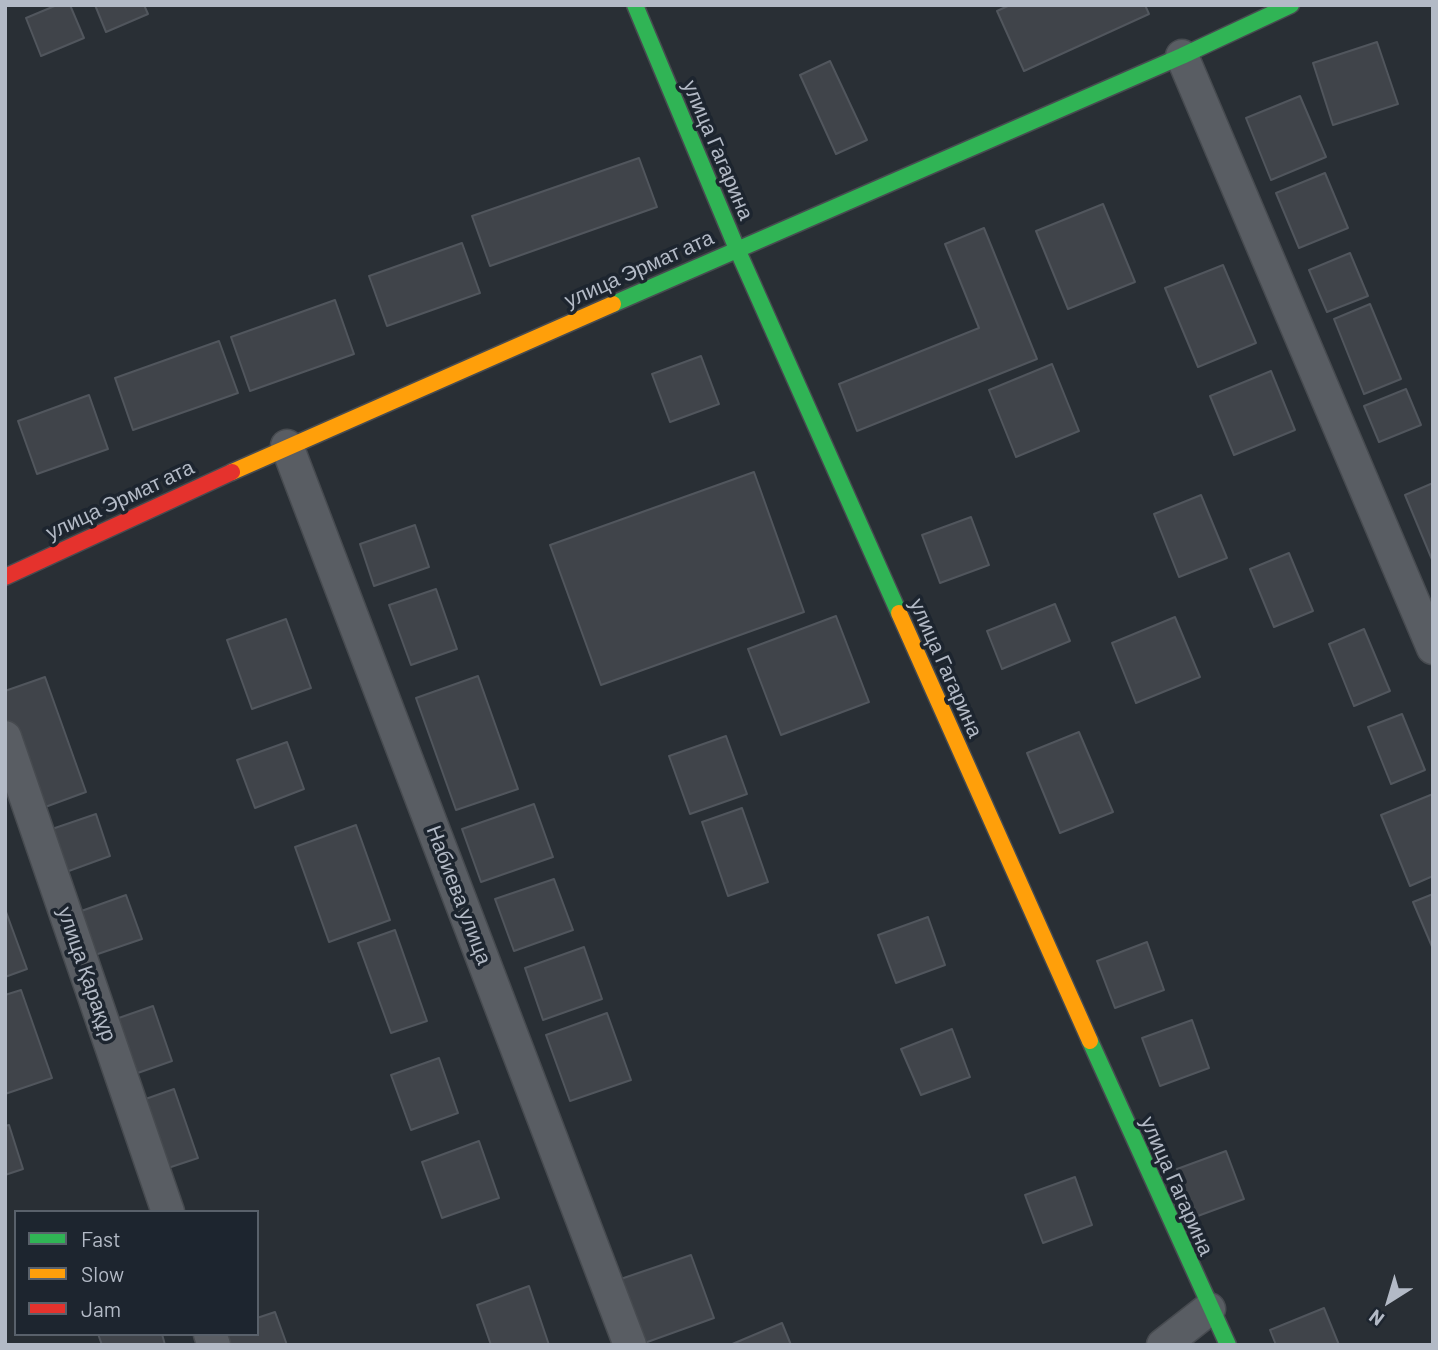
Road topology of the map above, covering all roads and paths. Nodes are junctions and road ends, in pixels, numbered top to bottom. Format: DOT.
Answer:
graph roads {
  1 [pos="635,5"];
  2 [pos="1291,5"];
  3 [pos="1182,56"];
  4 [pos="737,249"];
  5 [pos="287,446"];
  6 [pos="5,577"];
  7 [pos="1433,648"];
  8 [pos="5,737"];
  9 [pos="167,1210"];
  10 [pos="1209,1309"];
  11 [pos="630,1345"];
  12 [pos="1163,1345"];
  13 [pos="1228,1345"];
  1 -- 4 [label="street, улица Гагарина"];
  2 -- 3 [label="street, улица Эрмат ата"];
  3 -- 4 [label="street, улица Эрмат ата"];
  3 -- 7 [label="street"];
  4 -- 5 [label="street, улица Эрмат ата"];
  4 -- 10 [label="street, улица Гагарина"];
  5 -- 6 [label="street, улица Эрмат ата"];
  5 -- 11 [label="street, Набиева улица"];
  8 -- 9 [label="street, улица Қарақұр"];
  10 -- 12 [label="street"];
  10 -- 13 [label="street, улица Гагарина"];
}
